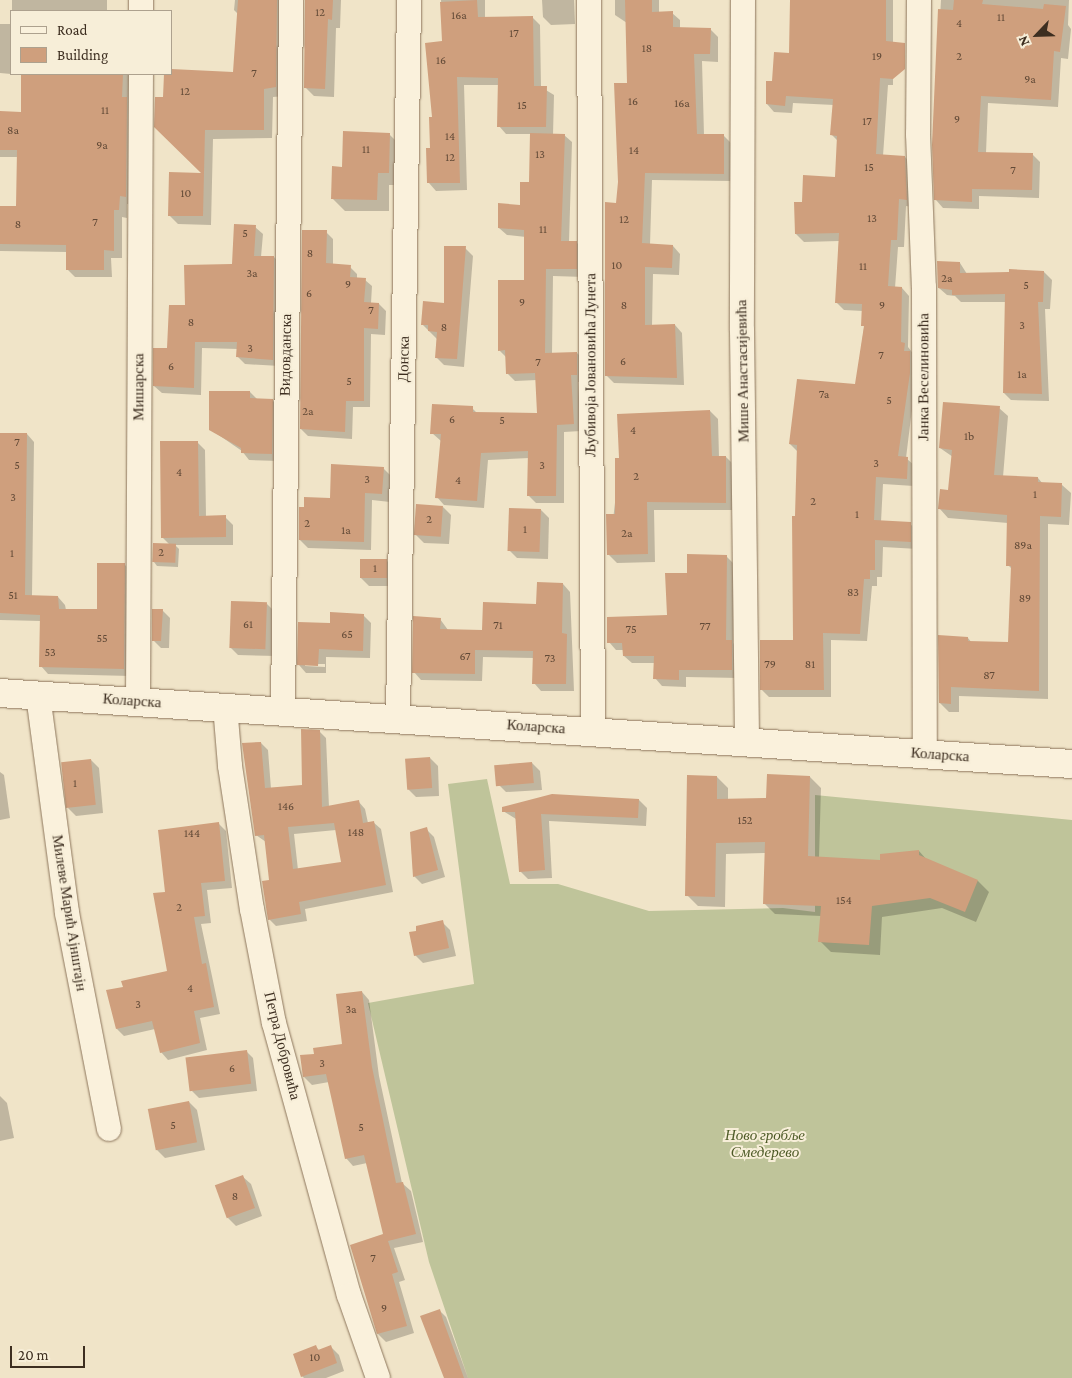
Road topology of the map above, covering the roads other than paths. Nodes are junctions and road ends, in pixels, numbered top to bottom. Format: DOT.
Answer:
graph roads {
  1 [pos="291,0"];
  2 [pos="409,0"];
  3 [pos="589,0"];
  4 [pos="742,0"];
  5 [pos="919,0"];
  6 [pos="141,75"];
  7 [pos="0,693"];
  8 [pos="38,695"];
  9 [pos="138,701"];
  10 [pos="225,706"];
  11 [pos="283,710"];
  12 [pos="398,718"];
  13 [pos="593,730"];
  14 [pos="748,742"];
  15 [pos="925,754"];
  16 [pos="1072,764"];
  17 [pos="109,1129"];
  18 [pos="378,1378"];
  1 -- 11 [label="street, Видовданска"];
  2 -- 12 [label="street, Донска"];
  3 -- 13 [label="street, Љубивоја Јовановића Лунета"];
  4 -- 14 [label="street, Мише Анастасијевића"];
  5 -- 15 [label="street, Јанка Веселиновића"];
  6 -- 9 [label="street, Мишарска"];
  7 -- 8 [label="main road, Коларска"];
  8 -- 9 [label="main road, Коларска"];
  8 -- 17 [label="street, Милеве Марић Ајнштајн"];
  9 -- 10 [label="main road, Коларска"];
  10 -- 11 [label="main road, Коларска"];
  10 -- 18 [label="street, Петра Добровића"];
  11 -- 12 [label="main road, Коларска"];
  12 -- 13 [label="main road, Коларска"];
  13 -- 14 [label="main road, Коларска"];
  14 -- 15 [label="main road, Коларска"];
  15 -- 16 [label="main road, Коларска"];
}
